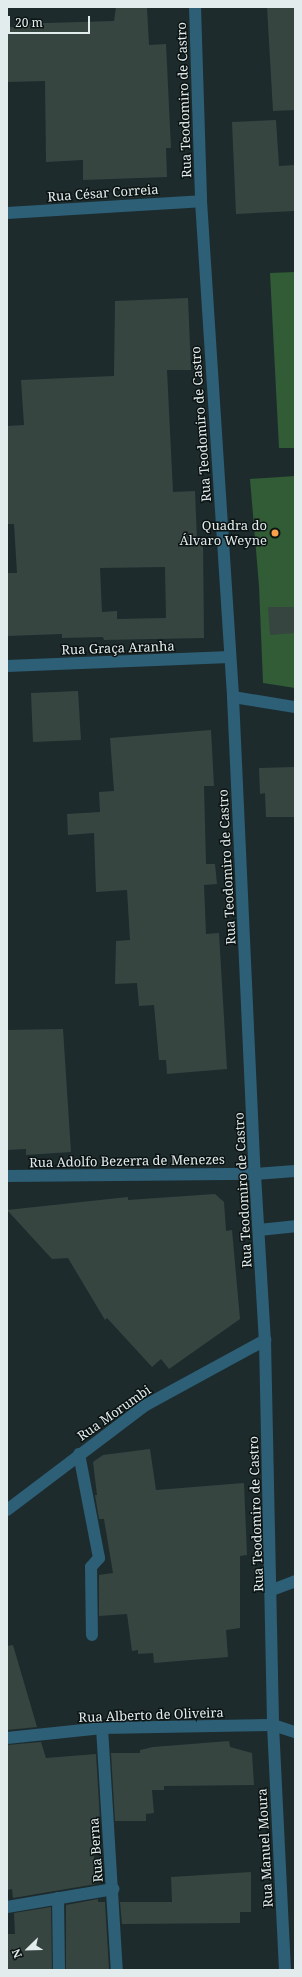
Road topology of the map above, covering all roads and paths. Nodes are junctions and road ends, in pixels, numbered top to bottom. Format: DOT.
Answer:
graph roads {
  1 [pos="195,7"];
  2 [pos="201,201"];
  3 [pos="7,213"];
  4 [pos="230,657"];
  5 [pos="7,666"];
  6 [pos="233,697"];
  7 [pos="295,707"];
  8 [pos="295,1171"];
  9 [pos="255,1174"];
  10 [pos="7,1176"];
  11 [pos="295,1226"];
  12 [pos="259,1230"];
  13 [pos="266,1340"];
  14 [pos="79,1454"];
  15 [pos="7,1510"];
  16 [pos="295,1581"];
  17 [pos="272,1590"];
  18 [pos="92,1635"];
  19 [pos="273,1726"];
  20 [pos="102,1728"];
  21 [pos="295,1732"];
  22 [pos="7,1738"];
  23 [pos="113,1889"];
  24 [pos="58,1898"];
  25 [pos="7,1907"];
  26 [pos="59,1970"];
  27 [pos="117,1970"];
  28 [pos="285,1970"];
  1 -- 2 [label="street, Rua Teodomiro de Castro"];
  2 -- 3 [label="street, Rua César Correia"];
  2 -- 4 [label="street, Rua Teodomiro de Castro"];
  4 -- 5 [label="street, Rua Graça Aranha"];
  4 -- 6 [label="street, Rua Teodomiro de Castro"];
  6 -- 7 [label="street"];
  6 -- 9 [label="street, Rua Teodomiro de Castro"];
  8 -- 9 [label="street, Rua Adolfo Bezerra de Menezes"];
  9 -- 10 [label="street, Rua Adolfo Bezerra de Menezes"];
  9 -- 12 [label="street, Rua Teodomiro de Castro"];
  11 -- 12 [label="street"];
  12 -- 13 [label="street, Rua Teodomiro de Castro"];
  13 -- 14 [label="street, Rua Morumbi"];
  13 -- 17 [label="street, Rua Teodomiro de Castro"];
  14 -- 15 [label="street, Rua Morumbi"];
  14 -- 18 [label="street"];
  16 -- 17 [label="street"];
  17 -- 19 [label="street, Rua Teodomiro de Castro"];
  19 -- 20 [label="street, Rua Alberto de Oliveira"];
  19 -- 21 [label="street, Rua Alberto de Oliveira"];
  19 -- 28 [label="street, Rua Manuel Moura"];
  20 -- 22 [label="street, Rua Alberto de Oliveira"];
  20 -- 23 [label="street, Rua Berna"];
  23 -- 24 [label="street"];
  23 -- 27 [label="street, Rua Berna"];
  24 -- 25 [label="street"];
  24 -- 26 [label="street"];
}
